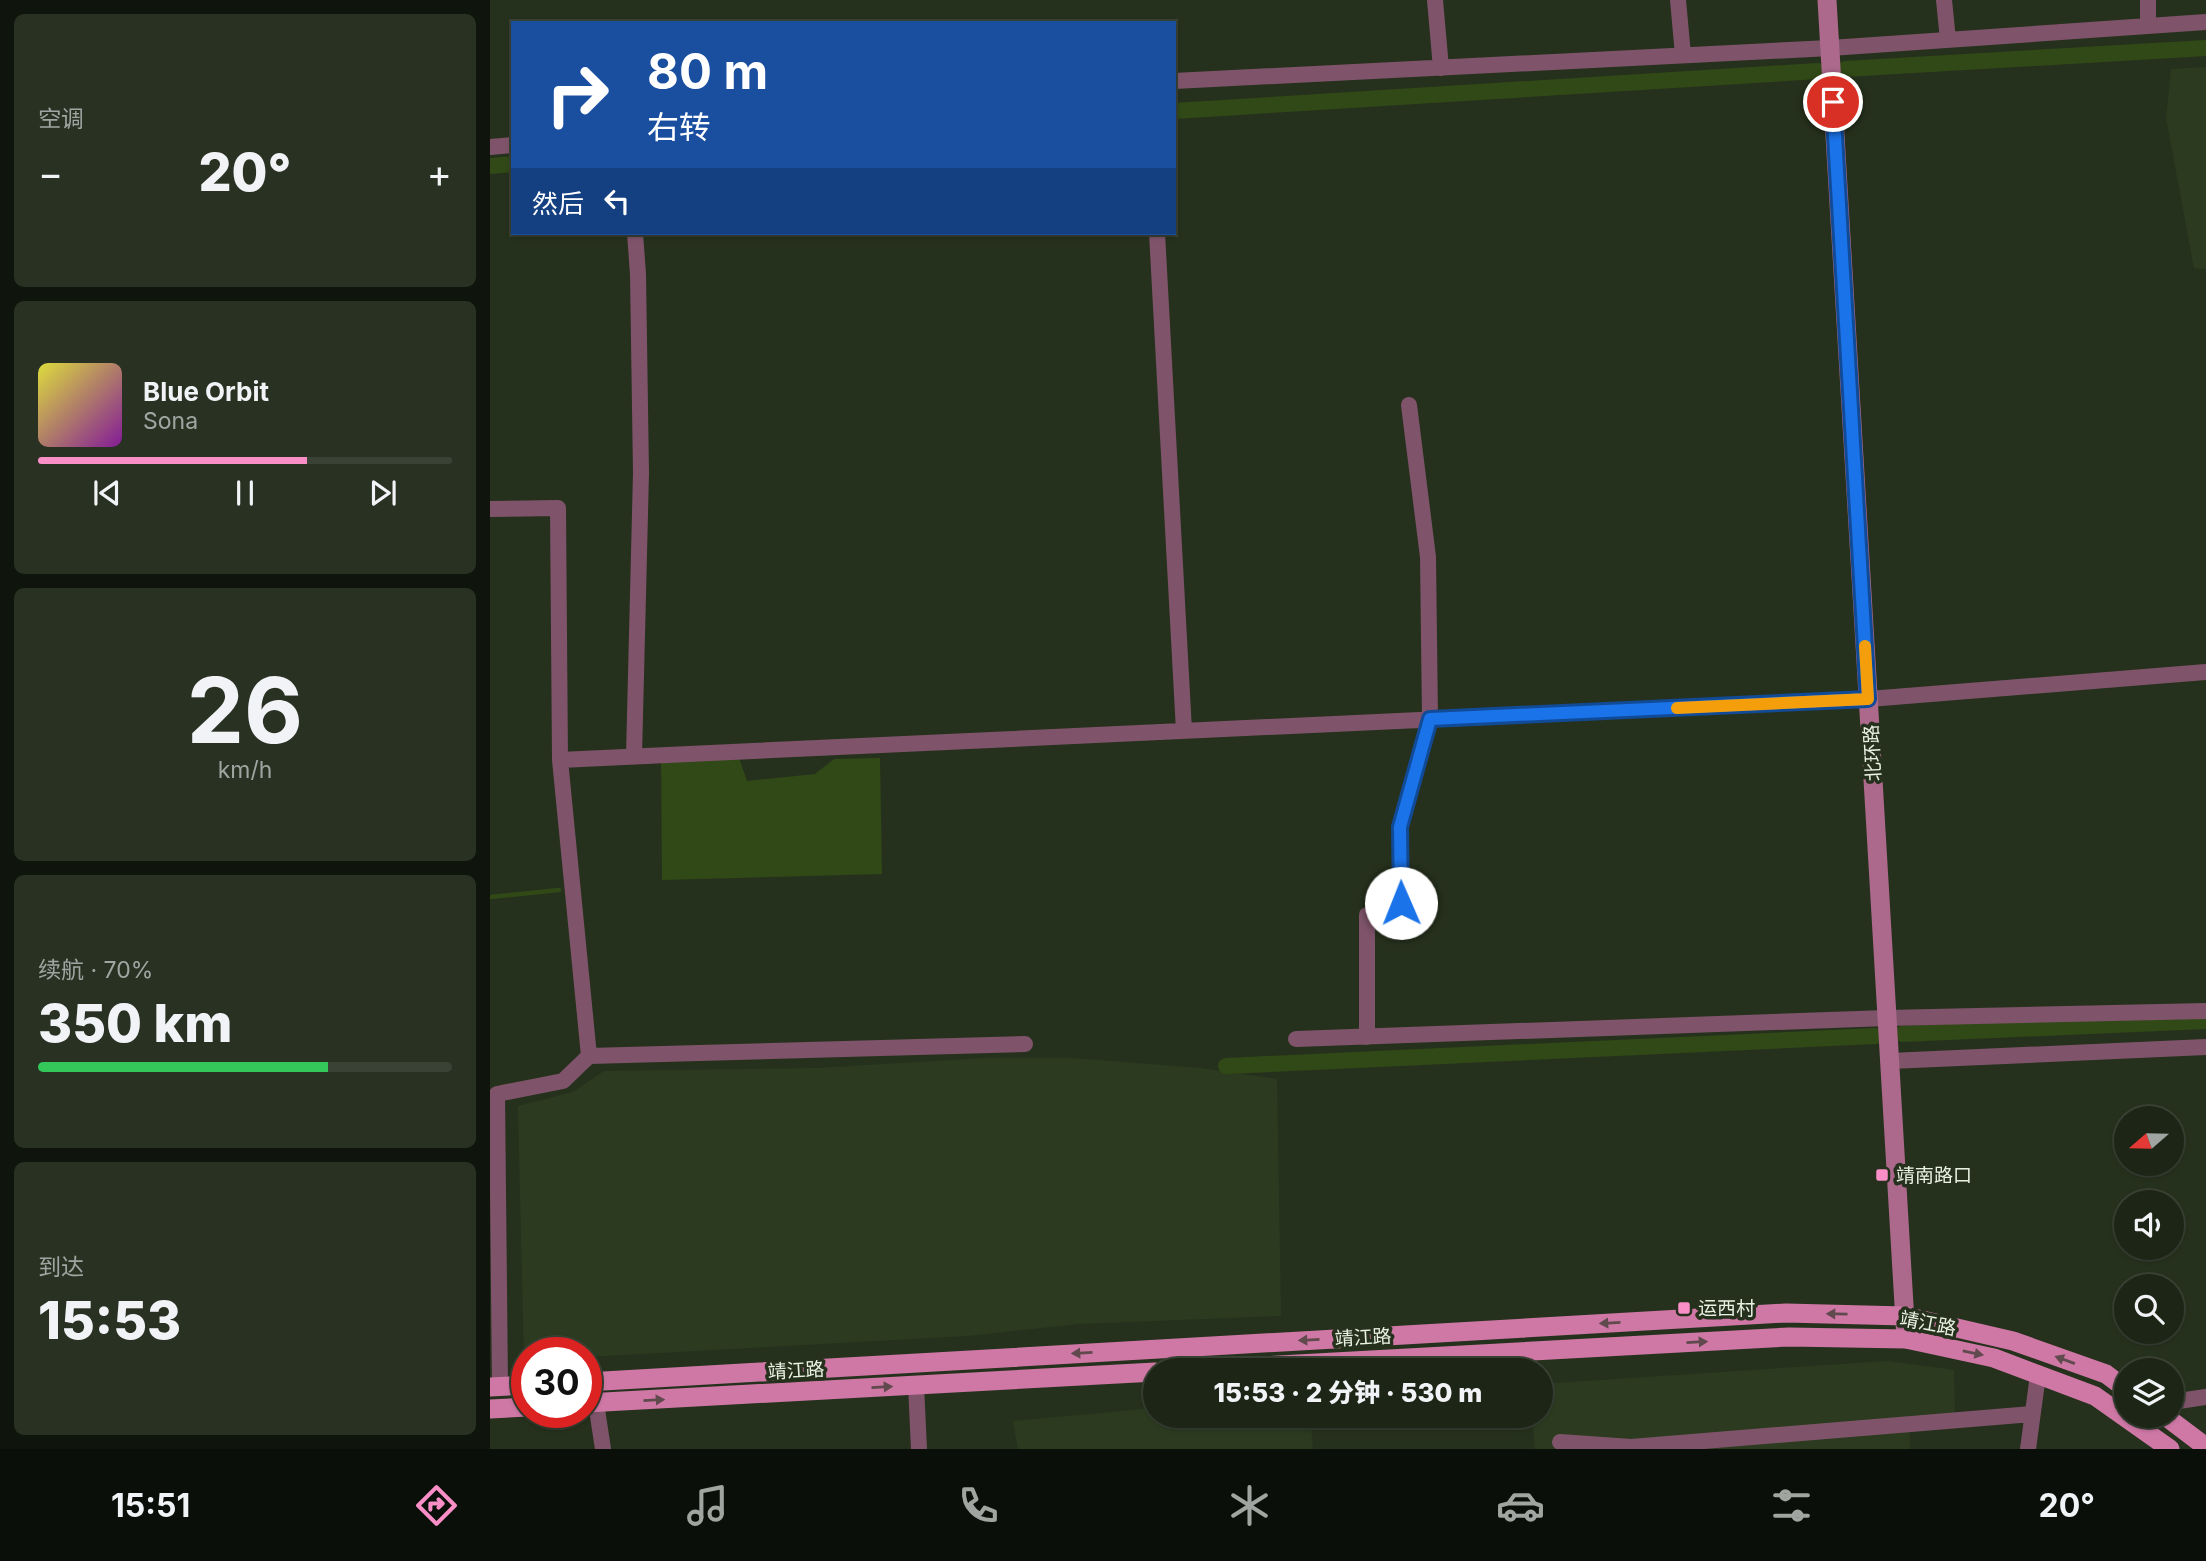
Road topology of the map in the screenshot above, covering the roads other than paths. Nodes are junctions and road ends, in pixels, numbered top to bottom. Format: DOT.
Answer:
graph roads {
  1 [pos="1435,0"];
  2 [pos="1678,0"];
  3 [pos="1827,0"];
  4 [pos="1944,0"];
  5 [pos="2148,0"];
  6 [pos="2206,22"];
  7 [pos="2148,26"];
  8 [pos="1948,40"];
  9 [pos="1830,48"];
  10 [pos="1684,55"];
  11 [pos="1441,68"];
  12 [pos="1176,82"];
  13 [pos="511,145"];
  14 [pos="490,147"];
  15 [pos="635,235"];
  16 [pos="1157,235"];
  17 [pos="1409,405"];
  18 [pos="490,509"];
  19 [pos="2206,672"];
  20 [pos="1868,699"];
  21 [pos="1430,719"];
  22 [pos="1184,731"];
  23 [pos="634,757"];
  24 [pos="560,760"];
  25 [pos="2206,1011"];
  26 [pos="1887,1018"];
  27 [pos="1367,1037"];
  28 [pos="1296,1039"];
  29 [pos="1025,1044"];
  30 [pos="2206,1047"];
  31 [pos="589,1056"];
  32 [pos="1890,1061"];
  33 [pos="494,1093"];
  34 [pos="1905,1316"];
  35 [pos="1906,1339"];
  36 [pos="1407,1358"];
  37 [pos="1143,1373"];
  38 [pos="2038,1375"];
  39 [pos="2114,1380"];
  40 [pos="602,1381"];
  41 [pos="916,1385"];
  42 [pos="495,1387"];
  43 [pos="2206,1397"];
  44 [pos="2184,1400"];
  45 [pos="602,1402"];
  46 [pos="511,1408"];
  47 [pos="490,1409"];
  48 [pos="2032,1414"];
  49 [pos="598,1428"];
  50 [pos="2181,1428"];
  51 [pos="1560,1442"];
  52 [pos="2206,1447"];
  53 [pos="603,1449"];
  54 [pos="919,1449"];
  55 [pos="2028,1449"];
  56 [pos="2170,1449"];
  1 -- 11 [label="street"];
  2 -- 10 [label="street"];
  3 -- 9 [label="main road, 北环路"];
  4 -- 8 [label="street"];
  5 -- 7 [label="street"];
  6 -- 7 [label="street"];
  7 -- 8 [label="street"];
  8 -- 9 [label="street"];
  9 -- 10 [label="street"];
  9 -- 20 [label="main road, 北环路"];
  10 -- 11 [label="street"];
  11 -- 12 [label="street"];
  13 -- 14 [label="street"];
  15 -- 23 [label="street"];
  16 -- 22 [label="street"];
  17 -- 21 [label="street"];
  18 -- 24 [label="street"];
  19 -- 20 [label="street"];
  20 -- 21 [label="street"];
  20 -- 26 [label="main road, 北环路"];
  21 -- 22 [label="street"];
  21 -- 27 [label="street"];
  22 -- 23 [label="street"];
  23 -- 24 [label="street"];
  24 -- 31 [label="street"];
  25 -- 26 [label="street"];
  26 -- 27 [label="street"];
  26 -- 32 [label="main road, 北环路"];
  27 -- 28 [label="street"];
  29 -- 31 [label="street"];
  30 -- 32 [label="street"];
  31 -- 33 [label="street"];
  32 -- 34 [label="main road, 北环路"];
  33 -- 42 [label="street"];
  34 -- 35 [label="main road, 北环路"];
  39 -- 34 [label="main road, 靖江路, one-way"];
  34 -- 40 [label="main road, 靖江路, one-way"];
  36 -- 35 [label="main road, 靖江路, one-way"];
  35 -- 38 [label="main road, 靖江路, one-way"];
  37 -- 41 [label="main road, 靖江路"];
  38 -- 48 [label="street"];
  38 -- 56 [label="main road, 靖江路"];
  45 -- 41 [label="main road, 靖江路, one-way"];
  41 -- 54 [label="street"];
  43 -- 44 [label="street"];
  46 -- 47 [label="main road"];
  48 -- 51 [label="street"];
  48 -- 55 [label="street"];
  49 -- 53 [label="street"];
  50 -- 52 [label="main road"];
}
